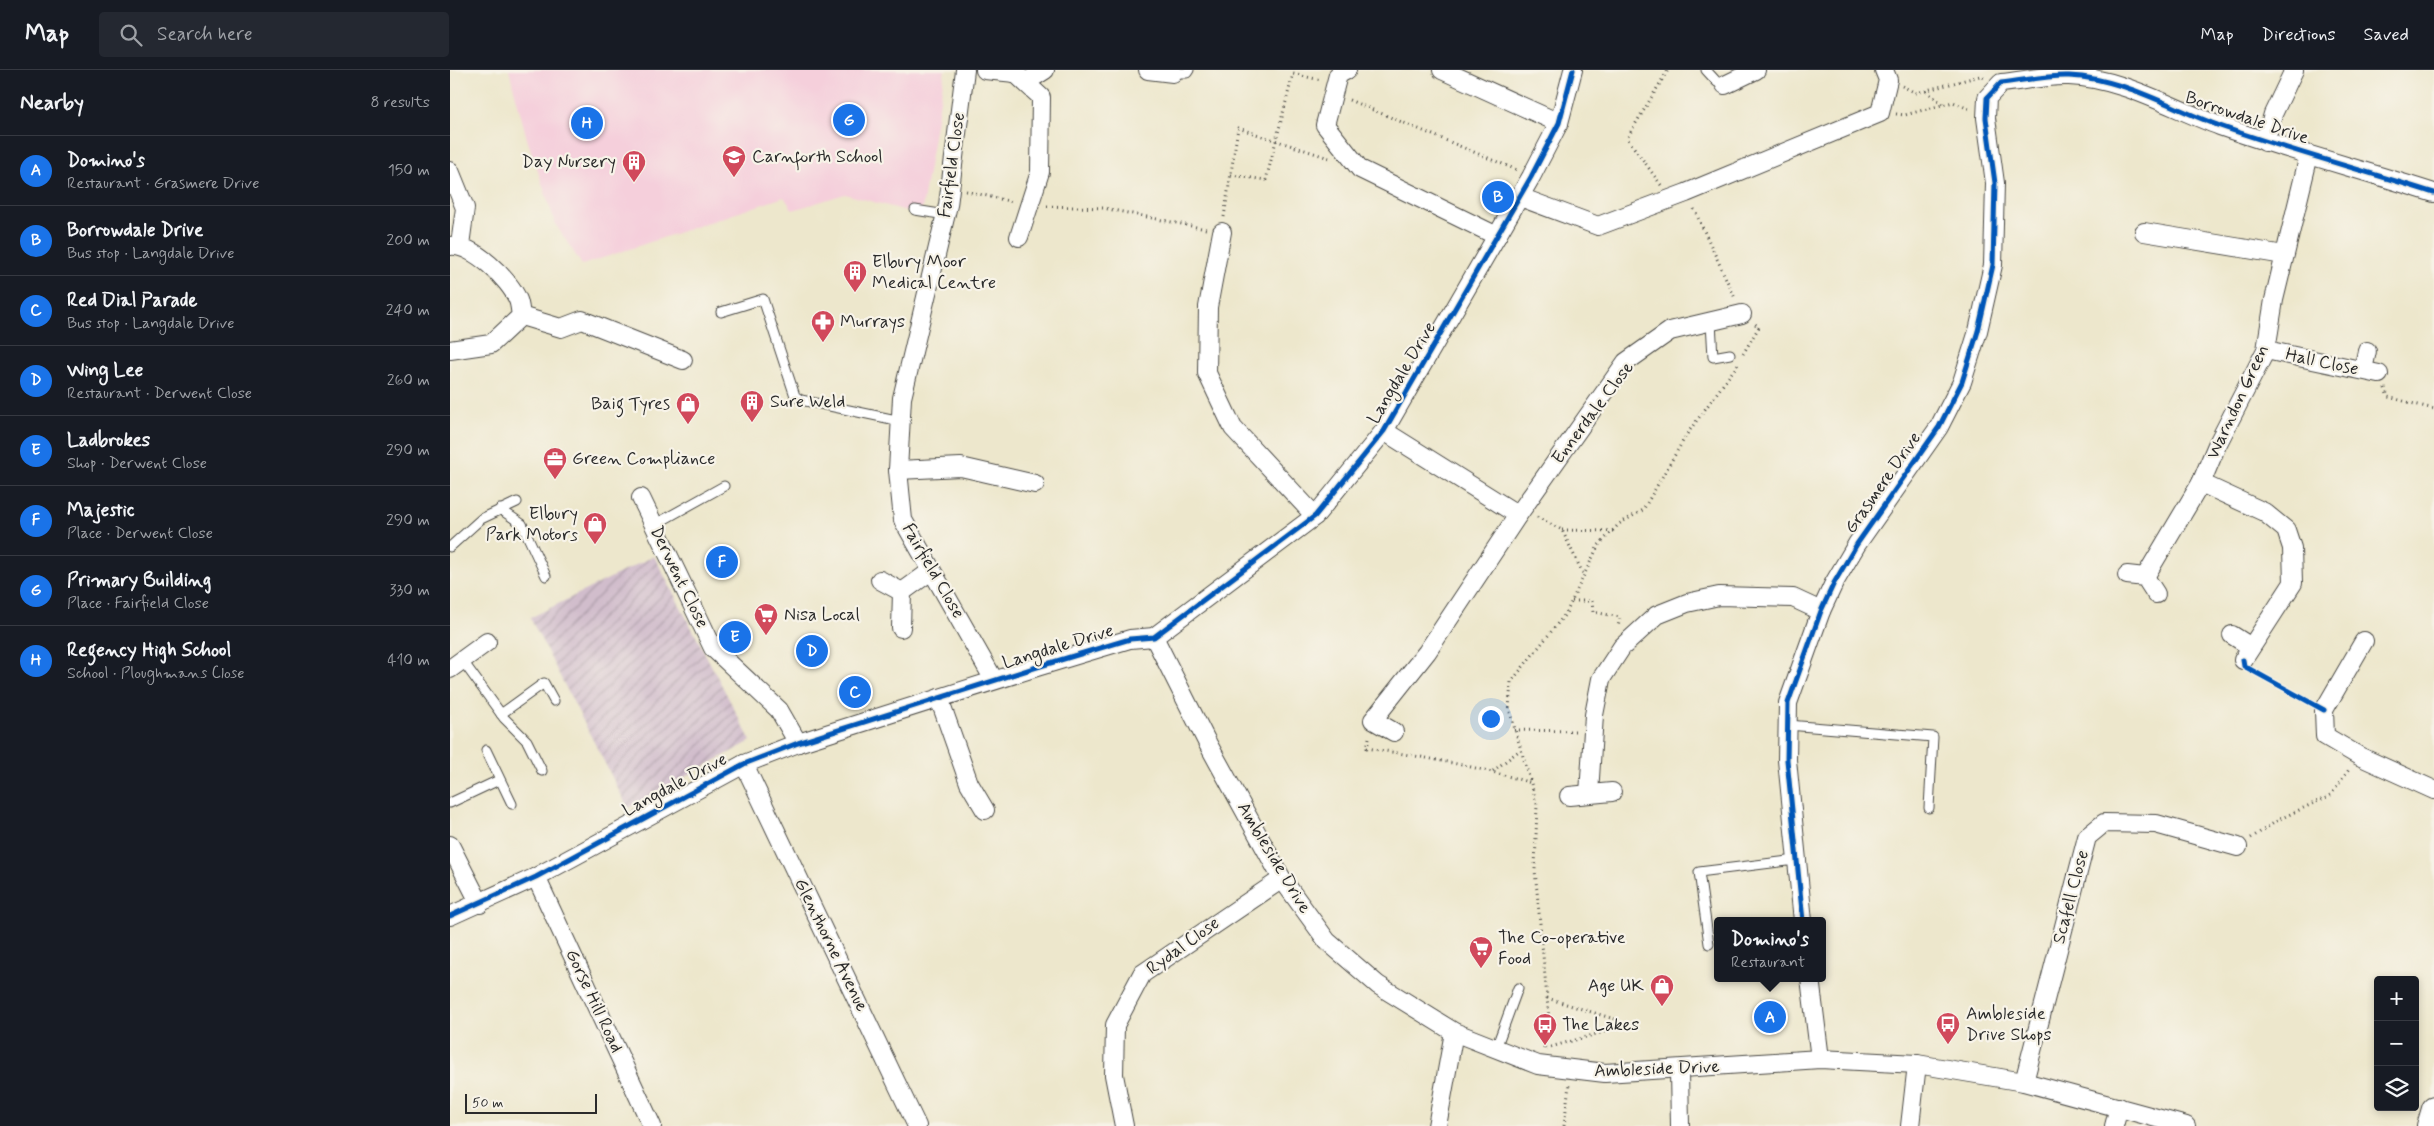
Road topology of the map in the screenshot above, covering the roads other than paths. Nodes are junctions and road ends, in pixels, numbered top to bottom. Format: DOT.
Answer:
graph roads {
  1 [pos="965,70"];
  2 [pos="985,70"];
  3 [pos="1045,70"];
  4 [pos="1150,70"];
  5 [pos="1442,70"];
  6 [pos="1573,70"];
  7 [pos="1706,70"];
  8 [pos="1756,70"];
  9 [pos="2294,70"];
  10 [pos="1181,72"];
  11 [pos="1886,75"];
  12 [pos="2117,77"];
  13 [pos="1026,82"];
  14 [pos="1339,82"];
  15 [pos="1725,85"];
  16 [pos="1986,118"];
  17 [pos="1559,123"];
  18 [pos="2265,142"];
  19 [pos="2309,154"];
  20 [pos="450,171"];
  21 [pos="2434,193"];
  22 [pos="1520,197"];
  23 [pos="915,210"];
  24 [pos="946,215"];
  25 [pos="1222,232"];
  26 [pos="2144,232"];
  27 [pos="1497,236"];
  28 [pos="1019,237"];
  29 [pos="455,245"];
  30 [pos="2284,255"];
  31 [pos="721,312"];
  32 [pos="1742,314"];
  33 [pos="521,316"];
  34 [pos="1711,322"];
  35 [pos="450,350"];
  36 [pos="2266,350"];
  37 [pos="2366,351"];
  38 [pos="1730,354"];
  39 [pos="683,360"];
  40 [pos="901,421"];
  41 [pos="1384,431"];
  42 [pos="898,470"];
  43 [pos="2201,483"];
  44 [pos="1035,484"];
  45 [pos="724,486"];
  46 [pos="641,498"];
  47 [pos="517,502"];
  48 [pos="500,509"];
  49 [pos="1520,512"];
  50 [pos="1315,516"];
  51 [pos="654,525"];
  52 [pos="450,547"];
  53 [pos="931,571"];
  54 [pos="2127,575"];
  55 [pos="546,576"];
  56 [pos="2145,577"];
  57 [pos="880,580"];
  58 [pos="902,592"];
  59 [pos="2156,594"];
  60 [pos="1821,611"];
  61 [pos="901,628"];
  62 [pos="2232,635"];
  63 [pos="1154,637"];
  64 [pos="2364,641"];
  65 [pos="487,642"];
  66 [pos="456,664"];
  67 [pos="994,680"];
  68 [pos="939,698"];
  69 [pos="554,701"];
  70 [pos="501,714"];
  71 [pos="1788,725"];
  72 [pos="1394,732"];
  73 [pos="798,743"];
  74 [pos="486,750"];
  75 [pos="744,764"];
  76 [pos="542,771"];
  77 [pos="499,780"];
  78 [pos="2434,790"];
  79 [pos="1612,792"];
  80 [pos="1589,794"];
  81 [pos="1569,796"];
  82 [pos="450,803"];
  83 [pos="512,804"];
  84 [pos="1930,808"];
  85 [pos="985,810"];
  86 [pos="450,845"];
  87 [pos="2238,847"];
  88 [pos="1796,860"];
  89 [pos="536,877"];
  90 [pos="1282,879"];
  91 [pos="480,904"];
  92 [pos="450,916"];
  93 [pos="1803,917"];
  94 [pos="1709,944"];
  95 [pos="1810,982"];
  96 [pos="1518,988"];
  97 [pos="1454,1032"];
  98 [pos="1496,1048"];
  99 [pos="1820,1059"];
  100 [pos="1918,1064"];
  101 [pos="1679,1070"];
  102 [pos="2024,1082"];
  103 [pos="2119,1107"];
  104 [pos="2434,1108"];
  105 [pos="652,1126"];
  106 [pos="917,1126"];
  107 [pos="1124,1126"];
  108 [pos="1437,1126"];
  109 [pos="1680,1126"];
  110 [pos="1910,1126"];
  111 [pos="2114,1126"];
  112 [pos="2186,1126"];
  113 [pos="2429,1126"];
  1 -- 24 [label="street, Fairfield Close"];
  2 -- 13 [label="street"];
  3 -- 13 [label="street"];
  4 -- 10 [label="street"];
  5 -- 17 [label="street"];
  6 -- 17 [label="street, Langdale Drive"];
  7 -- 15 [label="lane"];
  8 -- 15 [label="street"];
  9 -- 18 [label="street"];
  11 -- 22 [label="street"];
  12 -- 16 [label="street, Borrowdale Drive"];
  12 -- 18 [label="street, Borrowdale Drive"];
  13 -- 28 [label="street"];
  14 -- 27 [label="street"];
  16 -- 60 [label="street, Grasmere Drive"];
  17 -- 22 [label="street, Langdale Drive"];
  18 -- 19 [label="street, Borrowdale Drive"];
  19 -- 21 [label="street, Borrowdale Drive"];
  19 -- 30 [label="street, Warndon Green"];
  20 -- 29 [label="street"];
  22 -- 27 [label="street, Langdale Drive"];
  23 -- 24 [label="lane"];
  24 -- 40 [label="street, Fairfield Close"];
  25 -- 50 [label="street"];
  26 -- 30 [label="street"];
  27 -- 41 [label="street, Langdale Drive"];
  29 -- 33 [label="street"];
  30 -- 36 [label="street, Warndon Green"];
  31 -- 40 [label="lane"];
  32 -- 34 [label="street, Ennerdale Close"];
  33 -- 35 [label="street"];
  33 -- 39 [label="street"];
  34 -- 38 [label="lane"];
  34 -- 49 [label="street, Ennerdale Close"];
  36 -- 37 [label="street, Hall Close"];
  36 -- 43 [label="street, Warndon Green"];
  40 -- 42 [label="street, Fairfield Close"];
  41 -- 49 [label="street"];
  41 -- 50 [label="street, Langdale Drive"];
  42 -- 44 [label="street"];
  42 -- 53 [label="street, Fairfield Close"];
  43 -- 56 [label="street, Warndon Green"];
  43 -- 62 [label="street"];
  45 -- 51 [label="lane"];
  46 -- 51 [label="street, Derwent Close"];
  47 -- 48 [label="lane"];
  48 -- 52 [label="lane"];
  48 -- 55 [label="lane"];
  49 -- 72 [label="street, Ennerdale Close"];
  50 -- 63 [label="street, Langdale Drive"];
  51 -- 73 [label="street, Derwent Close"];
  53 -- 58 [label="street"];
  53 -- 67 [label="street, Fairfield Close"];
  54 -- 56 [label="street"];
  56 -- 59 [label="street"];
  57 -- 58 [label="street"];
  58 -- 61 [label="street"];
  60 -- 71 [label="street, Grasmere Drive"];
  60 -- 80 [label="street"];
  63 -- 67 [label="street, Langdale Drive"];
  63 -- 90 [label="street, Ambleside Drive"];
  64 -- 78 [label="street"];
  65 -- 66 [label="street"];
  66 -- 70 [label="lane"];
  67 -- 68 [label="street, Langdale Drive"];
  68 -- 73 [label="street, Langdale Drive"];
  68 -- 85 [label="street"];
  69 -- 70 [label="lane"];
  70 -- 76 [label="lane"];
  71 -- 84 [label="lane"];
  71 -- 88 [label="street, Grasmere Drive"];
  73 -- 75 [label="street, Langdale Drive"];
  74 -- 77 [label="lane"];
  75 -- 89 [label="street, Langdale Drive"];
  75 -- 106 [label="street, Glenthorne Avenue"];
  77 -- 82 [label="lane"];
  77 -- 83 [label="lane"];
  79 -- 80 [label="street"];
  80 -- 81 [label="street"];
  86 -- 91 [label="street"];
  87 -- 102 [label="street, Scafell Close"];
  88 -- 93 [label="street, Grasmere Drive"];
  88 -- 94 [label="lane"];
  89 -- 91 [label="street, Langdale Drive"];
  89 -- 105 [label="street, Gorse Hill Road"];
  90 -- 97 [label="street, Ambleside Drive"];
  90 -- 107 [label="street, Rydal Close"];
  91 -- 92 [label="street, Langdale Drive"];
  95 -- 99 [label="street"];
  96 -- 98 [label="lane"];
  97 -- 98 [label="street, Ambleside Drive"];
  97 -- 108 [label="street"];
  98 -- 101 [label="street, Ambleside Drive"];
  99 -- 100 [label="street, Ambleside Drive"];
  99 -- 101 [label="street, Ambleside Drive"];
  100 -- 102 [label="street, Ambleside Drive"];
  100 -- 110 [label="street"];
  101 -- 109 [label="street"];
  102 -- 103 [label="street, Ambleside Drive"];
  103 -- 111 [label="street"];
  103 -- 112 [label="street, Ambleside Drive"];
  104 -- 113 [label="main road"];
}
